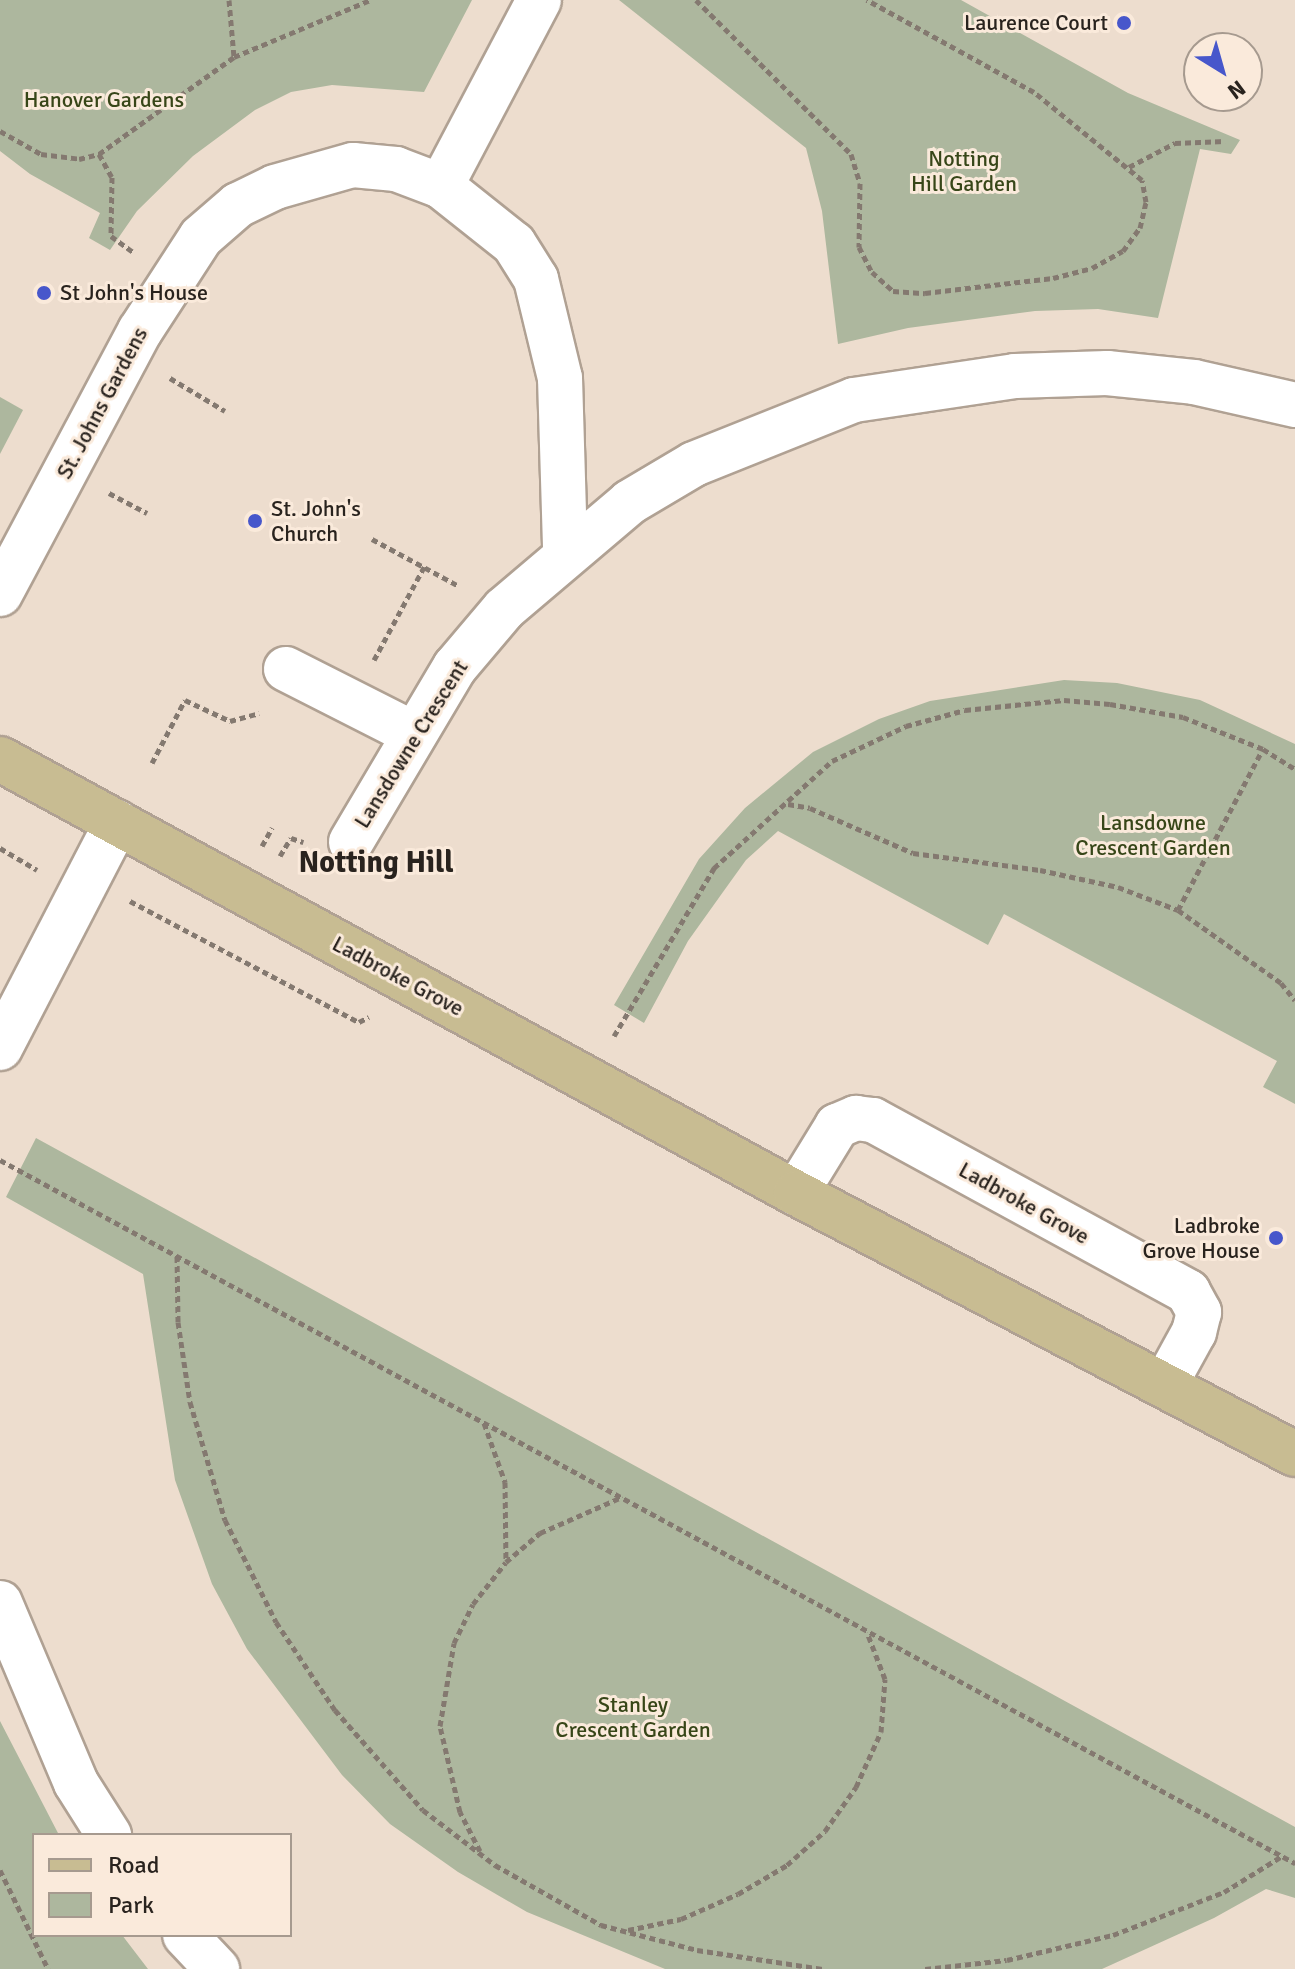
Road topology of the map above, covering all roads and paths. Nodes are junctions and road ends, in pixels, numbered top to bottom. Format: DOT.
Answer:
graph roads {
  1 [pos="229,0"];
  2 [pos="370,0"];
  3 [pos="539,0"];
  4 [pos="696,0"];
  5 [pos="867,0"];
  6 [pos="234,57"];
  7 [pos="0,131"];
  8 [pos="1225,141"];
  9 [pos="99,154"];
  10 [pos="1129,167"];
  11 [pos="441,186"];
  12 [pos="174,274"];
  13 [pos="127,353"];
  14 [pos="1295,405"];
  15 [pos="225,411"];
  16 [pos="119,499"];
  17 [pos="147,513"];
  18 [pos="372,539"];
  19 [pos="565,551"];
  20 [pos="0,594"];
  21 [pos="504,609"];
  22 [pos="286,669"];
  23 [pos="414,734"];
  24 [pos="1263,749"];
  25 [pos="0,759"];
  26 [pos="1295,769"];
  27 [pos="788,804"];
  28 [pos="117,822"];
  29 [pos="272,828"];
  30 [pos="301,841"];
  31 [pos="351,842"];
  32 [pos="260,850"];
  33 [pos="277,861"];
  34 [pos="83,886"];
  35 [pos="1178,910"];
  36 [pos="1295,1000"];
  37 [pos="359,1022"];
  38 [pos="0,1048"];
  39 [pos="590,1080"];
  40 [pos="0,1160"];
  41 [pos="796,1193"];
  42 [pos="177,1255"];
  43 [pos="1166,1383"];
  44 [pos="483,1422"];
  45 [pos="1295,1454"];
  46 [pos="622,1497"];
  47 [pos="506,1562"];
  48 [pos="0,1603"];
  49 [pos="866,1631"];
  50 [pos="108,1833"];
  51 [pos="482,1856"];
  52 [pos="1282,1856"];
  53 [pos="1295,1863"];
  54 [pos="0,1870"];
  55 [pos="624,1931"];
  56 [pos="32,1936"];
  57 [pos="32,1937"];
  58 [pos="187,1937"];
  59 [pos="48,1969"];
  60 [pos="217,1969"];
  61 [pos="823,1969"];
  62 [pos="925,1969"];
  1 -- 6 [label="path"];
  2 -- 6 [label="path"];
  3 -- 11 [label="street"];
  4 -- 10 [label="path"];
  5 -- 10 [label="path"];
  6 -- 9 [label="path"];
  7 -- 9 [label="path"];
  8 -- 10 [label="path"];
  9 -- 12 [label="path"];
  11 -- 12 [label="street, St. Johns Gardens"];
  11 -- 19 [label="street, St. Johns Gardens"];
  12 -- 13 [label="street, St. Johns Gardens"];
  13 -- 15 [label="path"];
  13 -- 20 [label="street, St. Johns Gardens"];
  14 -- 19 [label="street"];
  16 -- 17 [label="path"];
  18 -- 21 [label="path"];
  19 -- 21 [label="street, Lansdowne Crescent"];
  21 -- 23 [label="street, Lansdowne Crescent"];
  22 -- 23 [label="street"];
  23 -- 31 [label="street, Lansdowne Crescent"];
  24 -- 26 [label="path"];
  24 -- 27 [label="path"];
  24 -- 35 [label="path"];
  25 -- 28 [label="main road, Ladbroke Grove"];
  27 -- 35 [label="path"];
  27 -- 39 [label="path"];
  28 -- 34 [label="street"];
  28 -- 39 [label="main road, Ladbroke Grove"];
  29 -- 32 [label="path"];
  30 -- 33 [label="path"];
  34 -- 37 [label="path"];
  34 -- 38 [label="street"];
  35 -- 36 [label="path"];
  39 -- 41 [label="main road, Ladbroke Grove"];
  40 -- 42 [label="path"];
  41 -- 43 [label="main road, Ladbroke Grove"];
  41 -- 43 [label="street, Ladbroke Grove"];
  42 -- 44 [label="path"];
  42 -- 51 [label="path"];
  43 -- 45 [label="main road, Ladbroke Grove"];
  44 -- 46 [label="path"];
  44 -- 47 [label="path"];
  46 -- 47 [label="path"];
  46 -- 49 [label="path"];
  47 -- 51 [label="path"];
  48 -- 50 [label="street"];
  49 -- 52 [label="path"];
  49 -- 55 [label="path"];
  51 -- 55 [label="path"];
  52 -- 53 [label="path"];
  52 -- 62 [label="path"];
  54 -- 56 [label="path"];
  55 -- 61 [label="path"];
  57 -- 59 [label="path"];
  58 -- 60 [label="street"];
}
